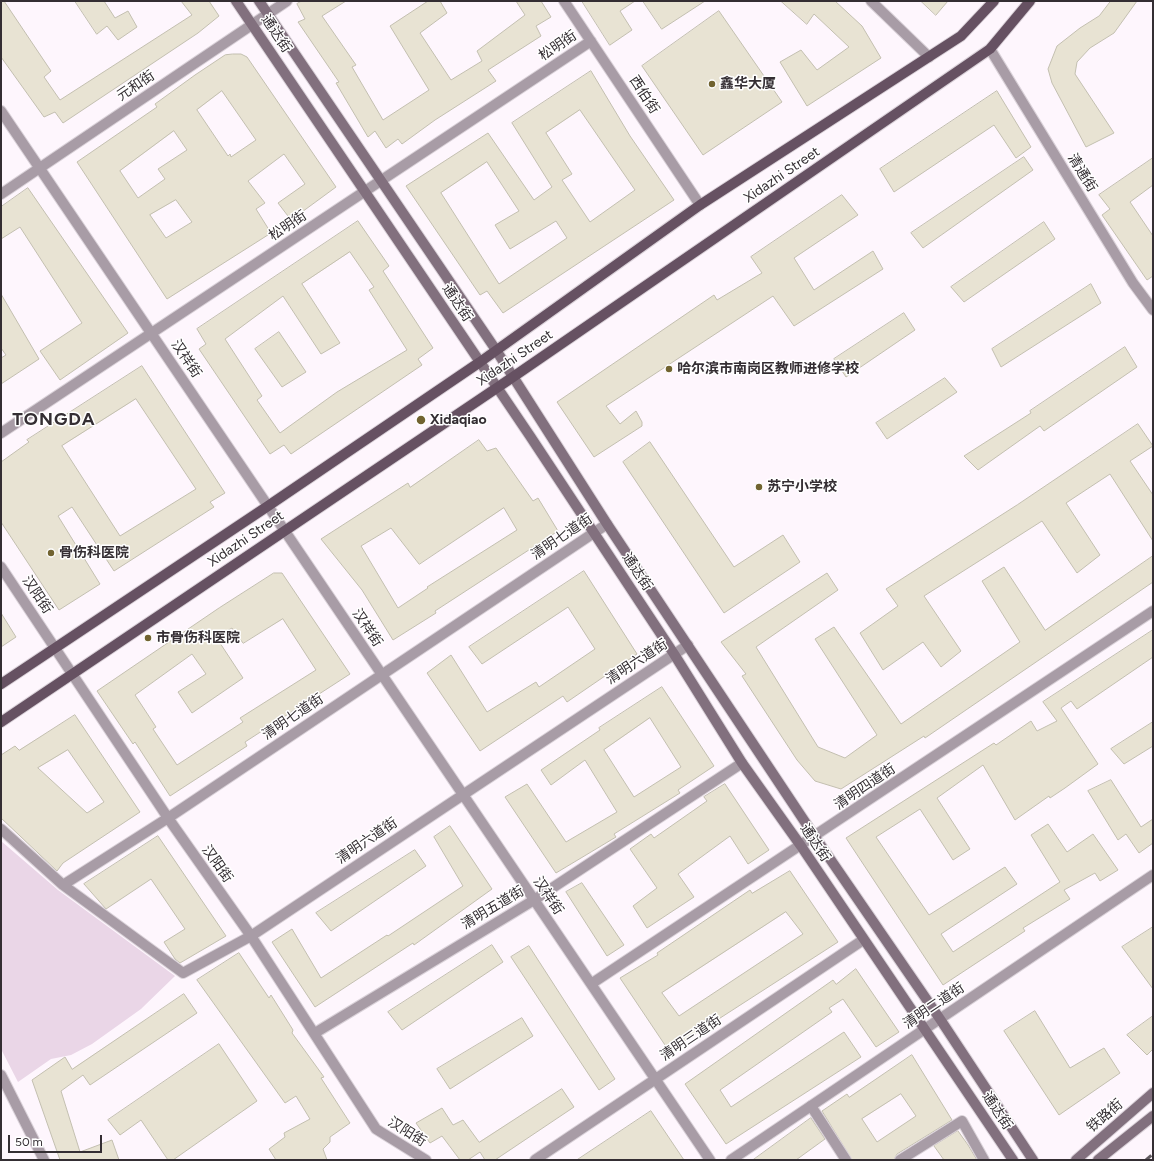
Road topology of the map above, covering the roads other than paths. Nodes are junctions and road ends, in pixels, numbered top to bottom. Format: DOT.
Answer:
graph roads {
  1 [pos="236,1"];
  2 [pos="259,1"];
  3 [pos="287,1"];
  4 [pos="564,1"];
  5 [pos="871,1"];
  6 [pos="994,1"];
  7 [pos="1030,1"];
  8 [pos="267,14"];
  9 [pos="252,25"];
  10 [pos="591,41"];
  11 [pos="990,49"];
  12 [pos="929,58"];
  13 [pos="1,111"];
  14 [pos="40,168"];
  15 [pos="381,181"];
  16 [pos="365,192"];
  17 [pos="1,194"];
  18 [pos="700,205"];
  19 [pos="1153,310"];
  20 [pos="152,334"];
  21 [pos="496,350"];
  22 [pos="480,362"];
  23 [pos="513,377"];
  24 [pos="497,388"];
  25 [pos="1,434"];
  26 [pos="268,506"];
  27 [pos="607,524"];
  28 [pos="284,530"];
  29 [pos="594,532"];
  30 [pos="1,567"];
  31 [pos="1153,611"];
  32 [pos="688,645"];
  33 [pos="56,649"];
  34 [pos="674,654"];
  35 [pos="74,674"];
  36 [pos="382,674"];
  37 [pos="1,684"];
  38 [pos="1,722"];
  39 [pos="742,764"];
  40 [pos="462,793"];
  41 [pos="168,818"];
  42 [pos="1,829"];
  43 [pos="815,837"];
  44 [pos="801,846"];
  45 [pos="1153,875"];
  46 [pos="63,885"];
  47 [pos="534,900"];
  48 [pos="250,936"];
  49 [pos="863,940"];
  50 [pos="591,984"];
  51 [pos="940,1019"];
  52 [pos="924,1030"];
  53 [pos="315,1033"];
  54 [pos="1,1075"];
  55 [pos="655,1079"];
  56 [pos="1153,1093"];
  57 [pos="811,1106"];
  58 [pos="1153,1116"];
  59 [pos="1011,1158"];
  60 [pos="44,1160"];
  61 [pos="426,1160"];
  62 [pos="535,1160"];
  63 [pos="710,1160"];
  64 [pos="731,1160"];
  65 [pos="846,1160"];
  66 [pos="900,1160"];
  67 [pos="984,1160"];
  68 [pos="1033,1160"];
  69 [pos="1076,1160"];
  70 [pos="1098,1160"];
  1 -- 9 [label="main road, 通达街"];
  2 -- 8 [label="main road, 通达街"];
  3 -- 8 [label="street, 元和街"];
  4 -- 10 [label="street, 西伯街"];
  5 -- 12 [label="street"];
  6 -- 12 [label="main road, Xidazhi Street"];
  7 -- 11 [label="main road, Xidazhi Street"];
  8 -- 9 [label="street, 元和街"];
  8 -- 15 [label="main road, 通达街"];
  9 -- 14 [label="street, 元和街"];
  9 -- 16 [label="main road, 通达街"];
  10 -- 15 [label="street, 松明街"];
  10 -- 18 [label="street, 西伯街"];
  11 -- 19 [label="street, 清通街"];
  11 -- 23 [label="main road, Xidazhi Street"];
  12 -- 18 [label="main road, Xidazhi Street"];
  13 -- 14 [label="street, 汉祥街"];
  14 -- 17 [label="street, 元和街"];
  14 -- 20 [label="street, 汉祥街"];
  15 -- 16 [label="street, 松明街"];
  15 -- 21 [label="main road, 通达街"];
  16 -- 20 [label="street, 松明街"];
  16 -- 22 [label="main road, 通达街"];
  18 -- 21 [label="main road, Xidazhi Street"];
  20 -- 25 [label="street, 松明街"];
  20 -- 26 [label="street, 汉祥街"];
  21 -- 22 [label="main road, Xidazhi Street"];
  21 -- 23 [label="main road, 通达街"];
  22 -- 24 [label="main road, 通达街"];
  22 -- 26 [label="main road, Xidazhi Street"];
  23 -- 24 [label="main road, Xidazhi Street"];
  23 -- 27 [label="main road, 通达街"];
  24 -- 28 [label="main road, Xidazhi Street"];
  24 -- 29 [label="main road, 通达街"];
  26 -- 28 [label="street, 汉祥街"];
  26 -- 33 [label="main road, Xidazhi Street"];
  27 -- 29 [label="street, 清明七道街"];
  27 -- 32 [label="main road, 通达街"];
  28 -- 35 [label="main road, Xidazhi Street"];
  28 -- 36 [label="street, 汉祥街"];
  29 -- 34 [label="main road, 通达街"];
  29 -- 36 [label="street, 清明七道街"];
  30 -- 33 [label="street, 汉阳街"];
  31 -- 43 [label="street, 清明四道街"];
  32 -- 34 [label="street, 清明六道街"];
  32 -- 43 [label="main road, 通达街"];
  33 -- 35 [label="street, 汉阳街"];
  33 -- 37 [label="main road, Xidazhi Street"];
  34 -- 39 [label="main road, 通达街"];
  34 -- 40 [label="street, 清明六道街"];
  35 -- 38 [label="main road, Xidazhi Street"];
  35 -- 41 [label="street, 汉阳街"];
  36 -- 40 [label="street, 汉祥街"];
  36 -- 41 [label="street, 清明七道街"];
  39 -- 44 [label="main road, 通达街"];
  39 -- 47 [label="street, 清明五道街"];
  40 -- 47 [label="street, 汉祥街"];
  40 -- 48 [label="street, 清明六道街"];
  41 -- 46 [label="street, 清明七道街"];
  41 -- 48 [label="street, 汉阳街"];
  42 -- 46 [label="street"];
  43 -- 44 [label="street, 清明四道街"];
  43 -- 51 [label="main road, 通达街"];
  44 -- 49 [label="main road, 通达街"];
  44 -- 50 [label="street, 清明四道街"];
  45 -- 51 [label="street, 清明二道街"];
  46 -- 48 [label="street, 清明六道街"];
  47 -- 50 [label="street, 汉祥街"];
  47 -- 53 [label="street, 清明五道街"];
  48 -- 53 [label="street, 汉阳街"];
  49 -- 52 [label="main road, 通达街"];
  49 -- 55 [label="street, 清明三道街"];
  50 -- 55 [label="street, 汉祥街"];
  51 -- 52 [label="street, 清明二道街"];
  51 -- 68 [label="main road, 通达街"];
  52 -- 57 [label="street, 清明二道街"];
  52 -- 59 [label="main road, 通达街"];
  53 -- 61 [label="street, 汉阳街"];
  54 -- 60 [label="street"];
  55 -- 62 [label="street, 清明三道街"];
  55 -- 63 [label="street, 汉祥街"];
  56 -- 69 [label="main road, 铁路街"];
  57 -- 64 [label="street, 清明二道街"];
  57 -- 65 [label="street"];
  58 -- 70 [label="main road, 铁路街"];
  66 -- 67 [label="street"];
}
